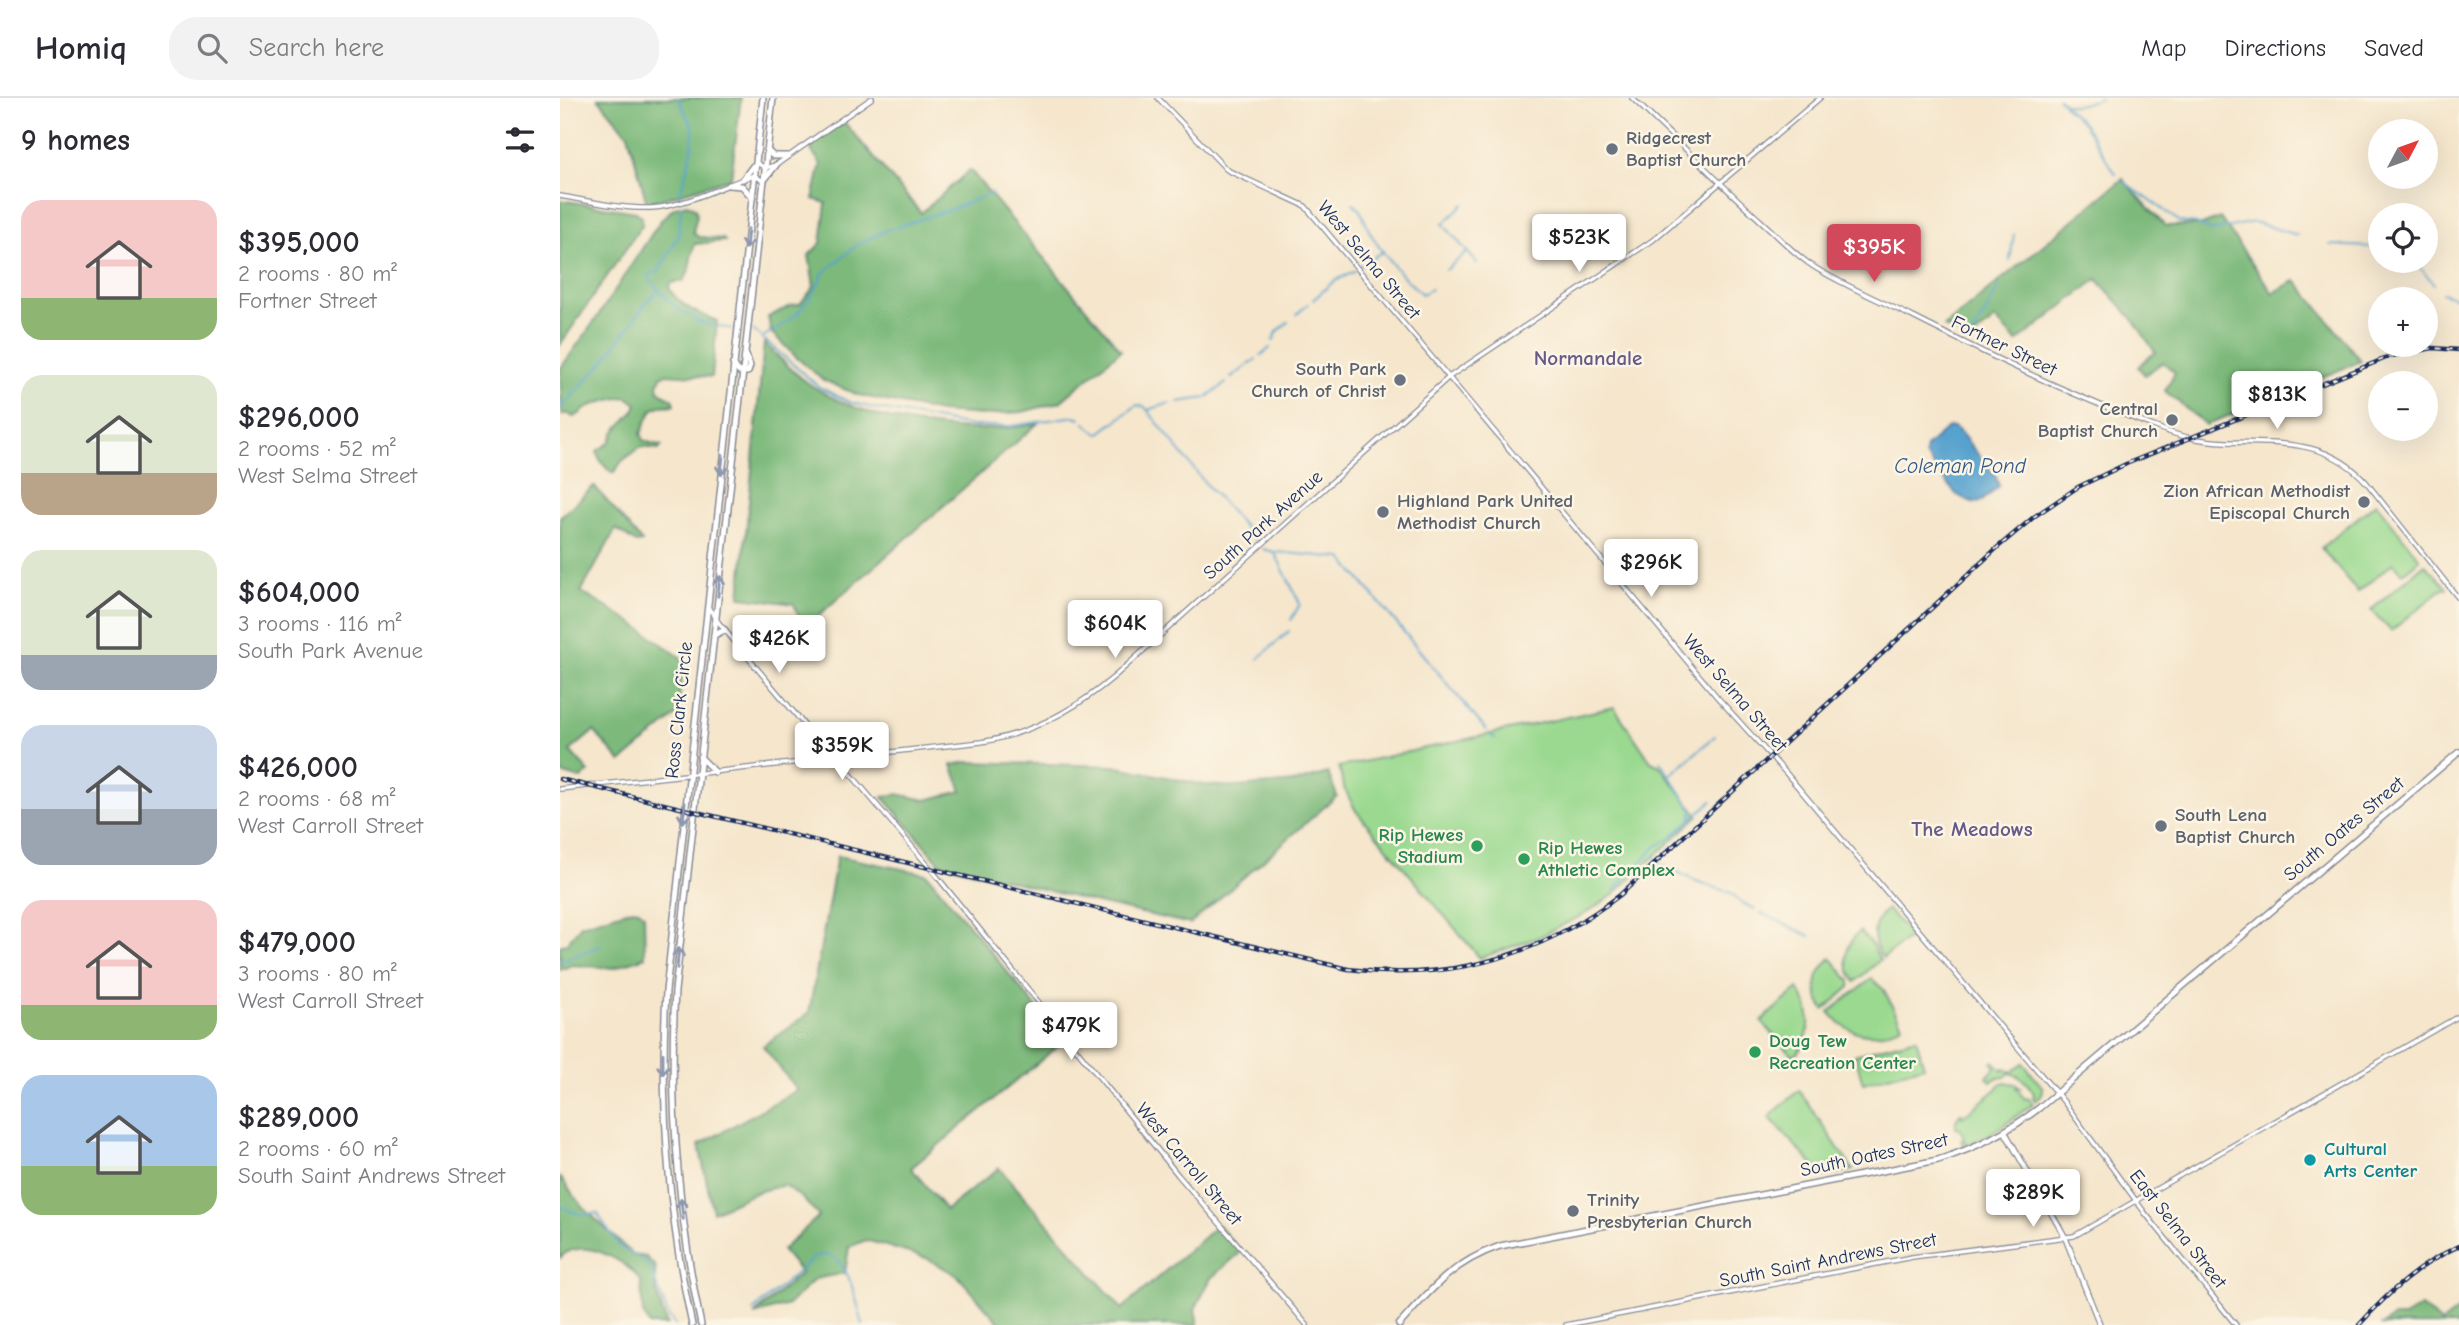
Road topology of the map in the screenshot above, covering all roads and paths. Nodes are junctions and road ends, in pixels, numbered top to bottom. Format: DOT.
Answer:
graph roads {
  1 [pos="763,98"];
  2 [pos="772,98"];
  3 [pos="872,98"];
  4 [pos="1158,98"];
  5 [pos="1632,98"];
  6 [pos="1820,98"];
  7 [pos="767,150"];
  8 [pos="787,156"];
  9 [pos="756,160"];
  10 [pos="776,165"];
  11 [pos="765,168"];
  12 [pos="754,175"];
  13 [pos="743,179"];
  14 [pos="763,182"];
  15 [pos="1720,182"];
  16 [pos="729,185"];
  17 [pos="560,196"];
  18 [pos="752,197"];
  19 [pos="733,364"];
  20 [pos="743,373"];
  21 [pos="1449,377"];
  22 [pos="725,442"];
  23 [pos="735,442"];
  24 [pos="2459,599"];
  25 [pos="707,605"];
  26 [pos="716,618"];
  27 [pos="725,630"];
  28 [pos="714,635"];
  29 [pos="700,665"];
  30 [pos="710,666"];
  31 [pos="694,726"];
  32 [pos="704,727"];
  33 [pos="2459,752"];
  34 [pos="700,757"];
  35 [pos="835,759"];
  36 [pos="715,772"];
  37 [pos="688,774"];
  38 [pos="698,774"];
  39 [pos="560,789"];
  40 [pos="666,991"];
  41 [pos="676,991"];
  42 [pos="2459,1016"];
  43 [pos="663,1041"];
  44 [pos="673,1041"];
  45 [pos="2056,1094"];
  46 [pos="2005,1132"];
  47 [pos="676,1144"];
  48 [pos="666,1145"];
  49 [pos="2099,1149"];
  50 [pos="2137,1202"];
  51 [pos="2064,1237"];
  52 [pos="686,1242"];
  53 [pos="676,1243"];
  54 [pos="698,1311"];
  55 [pos="689,1313"];
  56 [pos="692,1325"];
  57 [pos="701,1325"];
  58 [pos="1307,1325"];
  59 [pos="1399,1325"];
  60 [pos="1566,1325"];
  61 [pos="2100,1325"];
  62 [pos="2236,1325"];
  1 -- 9 [label="main road, Ross Clark Circle"];
  2 -- 7 [label="main road, Ross Clark Circle"];
  3 -- 8 [label="street"];
  4 -- 21 [label="street, West Selma Street"];
  5 -- 15 [label="street, Fortner Street"];
  6 -- 15 [label="street, South Park Avenue"];
  7 -- 8 [label="main road"];
  7 -- 11 [label="main road, Ross Clark Circle"];
  8 -- 10 [label="street"];
  9 -- 11 [label="street"];
  9 -- 12 [label="main road, Ross Clark Circle"];
  9 -- 13 [label="main road"];
  10 -- 11 [label="street"];
  10 -- 14 [label="main road"];
  11 -- 14 [label="main road, Ross Clark Circle"];
  12 -- 13 [label="street"];
  12 -- 14 [label="street"];
  12 -- 18 [label="main road, Ross Clark Circle"];
  13 -- 16 [label="street"];
  14 -- 20 [label="main road, Ross Clark Circle"];
  15 -- 21 [label="street, South Park Avenue"];
  15 -- 24 [label="street, Fortner Street"];
  16 -- 17 [label="street"];
  16 -- 18 [label="main road"];
  18 -- 19 [label="main road, Ross Clark Circle, one-way"];
  19 -- 20 [label="main road"];
  19 -- 22 [label="main road, Ross Clark Circle"];
  20 -- 23 [label="main road, Ross Clark Circle"];
  21 -- 35 [label="street, South Park Avenue"];
  21 -- 45 [label="street, West Selma Street"];
  22 -- 23 [label="main road"];
  22 -- 25 [label="main road, Ross Clark Circle, one-way"];
  26 -- 23 [label="main road, Ross Clark Circle, one-way"];
  25 -- 26 [label="street, West Carroll Street"];
  25 -- 29 [label="main road, Ross Clark Circle"];
  26 -- 27 [label="street, West Carroll Street"];
  26 -- 28 [label="main road, Ross Clark Circle"];
  27 -- 28 [label="main road"];
  27 -- 35 [label="street, West Carroll Street"];
  28 -- 30 [label="main road, Ross Clark Circle"];
  29 -- 30 [label="main road"];
  29 -- 31 [label="main road, Ross Clark Circle"];
  30 -- 32 [label="main road, Ross Clark Circle"];
  31 -- 32 [label="main road"];
  31 -- 37 [label="main road, Ross Clark Circle"];
  32 -- 34 [label="main road, Ross Clark Circle"];
  33 -- 45 [label="main road, South Oates Street"];
  34 -- 36 [label="main road"];
  34 -- 38 [label="main road, Ross Clark Circle"];
  35 -- 36 [label="street, South Park Avenue"];
  35 -- 58 [label="street, West Carroll Street"];
  36 -- 38 [label="street, South Park Avenue"];
  37 -- 38 [label="street, South Park Avenue"];
  37 -- 39 [label="street, South Park Avenue"];
  37 -- 40 [label="main road, Ross Clark Circle, one-way"];
  41 -- 38 [label="main road, Ross Clark Circle, one-way"];
  40 -- 41 [label="main road"];
  40 -- 43 [label="main road, Ross Clark Circle"];
  41 -- 44 [label="main road, Ross Clark Circle"];
  42 -- 50 [label="street, South Saint Andrews Street"];
  43 -- 44 [label="main road"];
  43 -- 48 [label="main road, Ross Clark Circle, one-way"];
  44 -- 47 [label="main road, Ross Clark Circle"];
  45 -- 46 [label="main road, South Oates Street"];
  45 -- 49 [label="street, West Selma Street"];
  46 -- 51 [label="main road"];
  46 -- 59 [label="main road, South Oates Street"];
  47 -- 48 [label="main road"];
  52 -- 47 [label="main road, Ross Clark Circle, one-way"];
  48 -- 53 [label="main road, Ross Clark Circle"];
  49 -- 50 [label="street, East Selma Street"];
  50 -- 51 [label="street, South Saint Andrews Street"];
  50 -- 62 [label="street, East Selma Street"];
  51 -- 60 [label="street, South Saint Andrews Street"];
  51 -- 61 [label="main road"];
  52 -- 53 [label="main road"];
  52 -- 54 [label="main road, Ross Clark Circle"];
  53 -- 55 [label="main road, Ross Clark Circle"];
  54 -- 55 [label="main road"];
  54 -- 57 [label="main road, Ross Clark Circle"];
  55 -- 56 [label="main road, Ross Clark Circle"];
}
